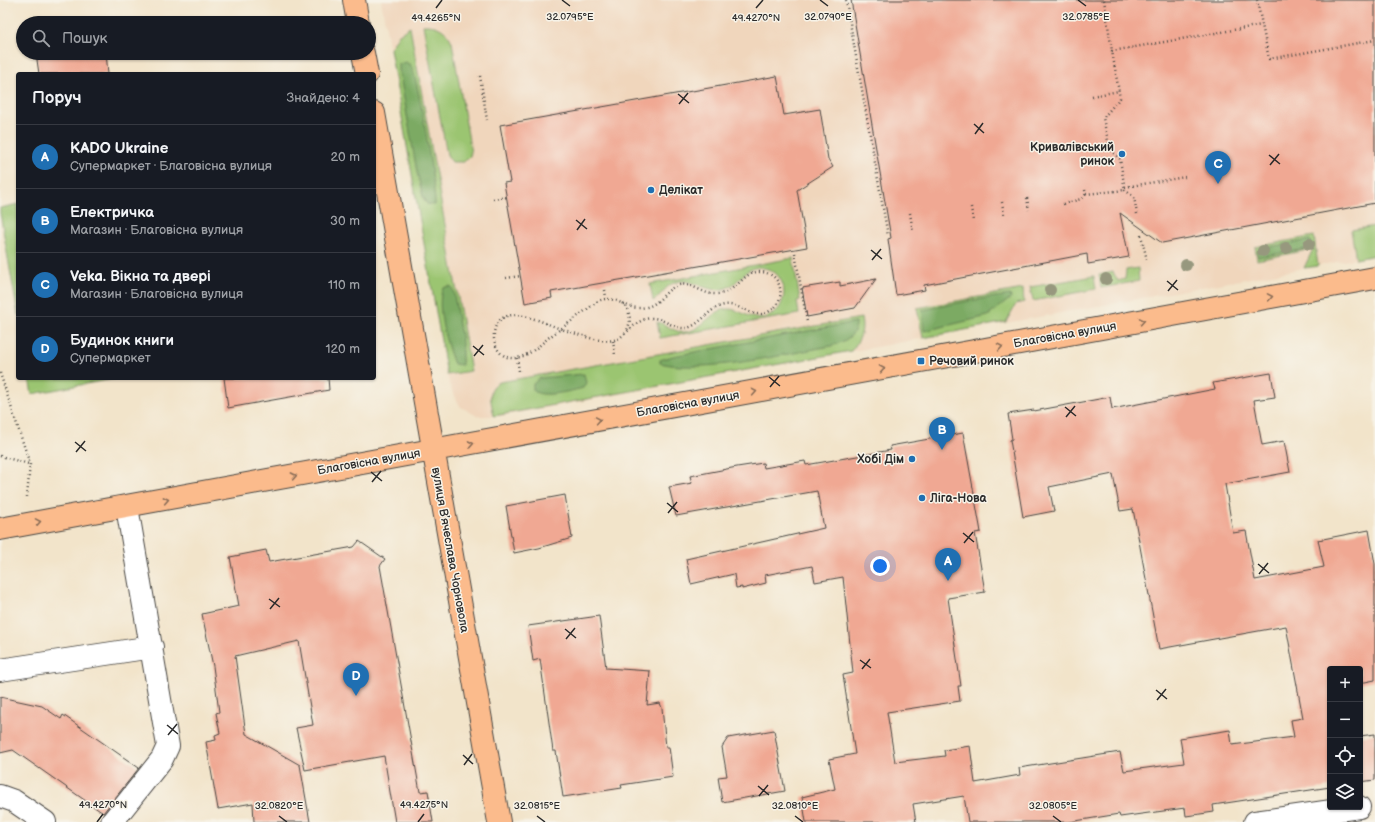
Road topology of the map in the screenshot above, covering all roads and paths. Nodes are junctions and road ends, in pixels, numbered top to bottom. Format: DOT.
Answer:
graph roads {
  1 [pos="354,0"];
  2 [pos="846,0"];
  3 [pos="1104,0"];
  4 [pos="1257,0"];
  5 [pos="357,16"];
  6 [pos="1262,25"];
  7 [pos="1375,40"];
  8 [pos="1112,51"];
  9 [pos="364,60"];
  10 [pos="367,72"];
  11 [pos="480,76"];
  12 [pos="1096,90"];
  13 [pos="1119,91"];
  14 [pos="1097,95"];
  15 [pos="1092,96"];
  16 [pos="487,120"];
  17 [pos="376,125"];
  18 [pos="1185,177"];
  19 [pos="1125,189"];
  20 [pos="1085,190"];
  21 [pos="1086,194"];
  22 [pos="507,197"];
  23 [pos="1027,198"];
  24 [pos="493,199"];
  25 [pos="1002,202"];
  26 [pos="1063,204"];
  27 [pos="971,207"];
  28 [pos="1030,210"];
  29 [pos="910,213"];
  30 [pos="1137,214"];
  31 [pos="1004,215"];
  32 [pos="973,221"];
  33 [pos="913,232"];
  34 [pos="1142,235"];
  35 [pos="888,236"];
  36 [pos="795,253"];
  37 [pos="1147,260"];
  38 [pos="521,276"];
  39 [pos="506,278"];
  40 [pos="1375,278"];
  41 [pos="605,290"];
  42 [pos="606,298"];
  43 [pos="620,302"];
  44 [pos="807,322"];
  45 [pos="562,328"];
  46 [pos="626,332"];
  47 [pos="613,341"];
  48 [pos="615,354"];
  49 [pos="517,358"];
  50 [pos="519,371"];
  51 [pos="0,373"];
  52 [pos="432,451"];
  53 [pos="0,456"];
  54 [pos="30,464"];
  55 [pos="127,507"];
  56 [pos="25,525"];
  57 [pos="0,529"];
  58 [pos="152,647"];
  59 [pos="0,670"];
  60 [pos="0,796"];
  61 [pos="1375,804"];
  62 [pos="1363,806"];
  63 [pos="1338,810"];
  64 [pos="45,822"];
  65 [pos="112,822"];
  66 [pos="498,822"];
  67 [pos="1255,822"];
  1 -- 5 [label="main road"];
  2 -- 35 [label="path"];
  3 -- 8 [label="path"];
  4 -- 6 [label="path"];
  6 -- 7 [label="path"];
  6 -- 8 [label="path"];
  8 -- 13 [label="path"];
  9 -- 10 [label="main road"];
  11 -- 16 [label="path"];
  12 -- 14 [label="path"];
  13 -- 14 [label="path"];
  13 -- 19 [label="path"];
  14 -- 15 [label="path"];
  17 -- 52 [label="main road, вулиця Вʼячеслава Чорновола"];
  18 -- 19 [label="path"];
  19 -- 21 [label="path"];
  19 -- 30 [label="path"];
  20 -- 21 [label="path"];
  21 -- 26 [label="path"];
  22 -- 24 [label="path"];
  23 -- 28 [label="path"];
  25 -- 31 [label="path"];
  27 -- 32 [label="path"];
  29 -- 33 [label="path"];
  34 -- 37 [label="path"];
  36 -- 44 [label="path"];
  38 -- 39 [label="path"];
  52 -- 40 [label="main road, Благовісна вулиця, one-way"];
  41 -- 42 [label="path"];
  42 -- 43 [label="path"];
  42 -- 45 [label="path"];
  43 -- 46 [label="path"];
  43 -- 46 [label="path"];
  45 -- 47 [label="path"];
  45 -- 49 [label="path"];
  45 -- 49 [label="path"];
  46 -- 47 [label="path"];
  47 -- 48 [label="path"];
  49 -- 50 [label="path"];
  51 -- 54 [label="path"];
  55 -- 52 [label="main road, Благовісна вулиця, one-way"];
  52 -- 66 [label="main road, вулиця Вʼячеслава Чорновола"];
  53 -- 54 [label="path"];
  54 -- 56 [label="path"];
  56 -- 55 [label="main road, Благовісна вулиця, one-way"];
  55 -- 58 [label="street"];
  56 -- 57 [label="main road, Благовісна вулиця"];
  58 -- 59 [label="street"];
  58 -- 65 [label="street"];
  60 -- 64 [label="street"];
  61 -- 62 [label="street"];
  63 -- 67 [label="street"];
}
